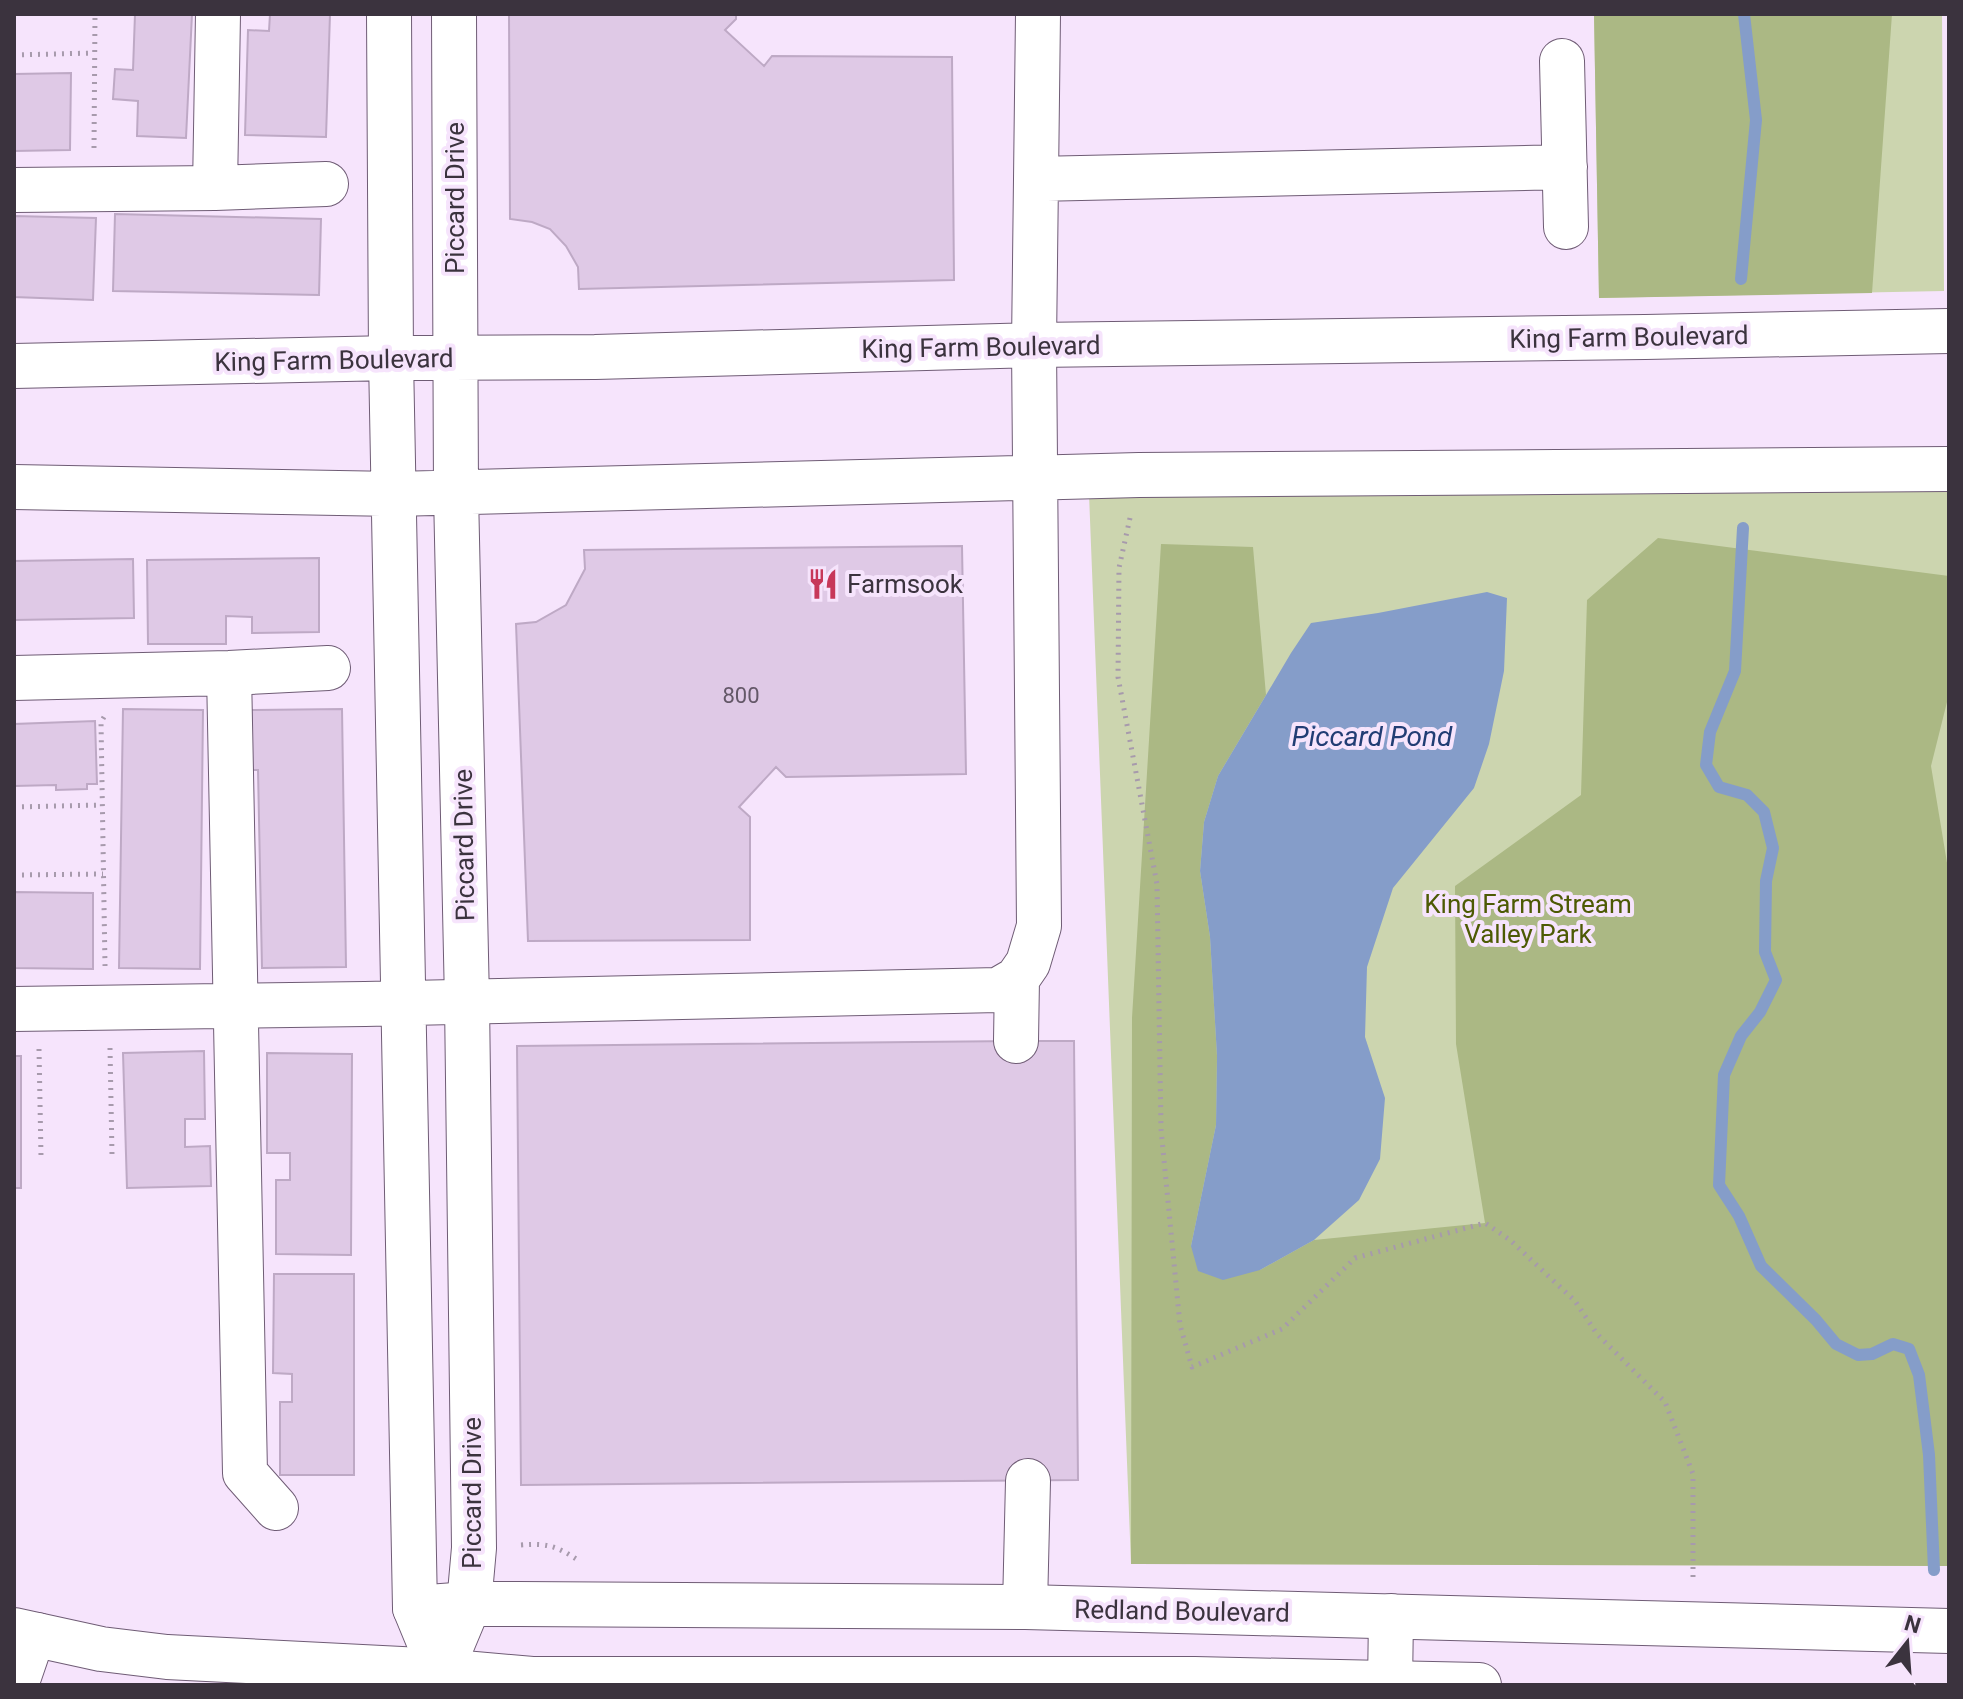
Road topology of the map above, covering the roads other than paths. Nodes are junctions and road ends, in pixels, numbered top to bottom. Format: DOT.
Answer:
graph roads {
  1 [pos="218,14"];
  2 [pos="389,14"];
  3 [pos="454,14"];
  4 [pos="1038,14"];
  5 [pos="1562,61"];
  6 [pos="1565,167"];
  7 [pos="1036,179"];
  8 [pos="326,184"];
  9 [pos="215,188"];
  10 [pos="14,190"];
  11 [pos="1566,227"];
  12 [pos="1949,331"];
  13 [pos="1034,345"];
  14 [pos="391,358"];
  15 [pos="456,358"];
  16 [pos="14,366"];
  17 [pos="1949,469"];
  18 [pos="1034,477"];
  19 [pos="14,487"];
  20 [pos="456,493"];
  21 [pos="395,494"];
  22 [pos="328,668"];
  23 [pos="229,673"];
  24 [pos="14,678"];
  25 [pos="1017,979"];
  26 [pos="467,1001"];
  27 [pos="403,1003"];
  28 [pos="236,1005"];
  29 [pos="26,1024"];
  30 [pos="1016,1041"];
  31 [pos="1028,1481"];
  32 [pos="276,1508"];
  33 [pos="469,1604"];
  34 [pos="1025,1607"];
  35 [pos="415,1608"];
  36 [pos="1391,1616"];
  37 [pos="1949,1631"];
  38 [pos="26,1633"];
  39 [pos="440,1678"];
  40 [pos="1390,1684"];
  41 [pos="16,1685"];
  42 [pos="1479,1685"];
  1 -- 9 [label="street"];
  2 -- 14 [label="street"];
  3 -- 15 [label="street, Piccard Drive"];
  4 -- 7 [label="street"];
  5 -- 6 [label="street"];
  6 -- 7 [label="street"];
  6 -- 11 [label="street"];
  7 -- 13 [label="street"];
  8 -- 9 [label="street"];
  9 -- 10 [label="street"];
  12 -- 13 [label="street, King Farm Boulevard"];
  13 -- 15 [label="street, King Farm Boulevard"];
  13 -- 18 [label="street"];
  14 -- 15 [label="street, King Farm Boulevard"];
  14 -- 16 [label="street, King Farm Boulevard"];
  14 -- 21 [label="street"];
  15 -- 20 [label="street, Piccard Drive"];
  17 -- 18 [label="street"];
  18 -- 20 [label="street"];
  18 -- 25 [label="street"];
  19 -- 21 [label="street"];
  20 -- 21 [label="street"];
  20 -- 26 [label="street, Piccard Drive"];
  21 -- 27 [label="street"];
  22 -- 23 [label="street"];
  23 -- 24 [label="street"];
  23 -- 28 [label="street"];
  25 -- 26 [label="street"];
  25 -- 30 [label="street"];
  26 -- 27 [label="street"];
  26 -- 33 [label="street, Piccard Drive"];
  27 -- 28 [label="street"];
  27 -- 35 [label="street"];
  28 -- 29 [label="street"];
  28 -- 32 [label="street"];
  31 -- 34 [label="street"];
  33 -- 34 [label="street, Redland Boulevard"];
  33 -- 35 [label="street, Redland Boulevard"];
  33 -- 39 [label="street, Piccard Drive"];
  34 -- 36 [label="street, Redland Boulevard"];
  35 -- 39 [label="street"];
  36 -- 37 [label="street, Redland Boulevard"];
  36 -- 40 [label="street"];
  38 -- 39 [label="street"];
  38 -- 41 [label="street"];
  39 -- 40 [label="street"];
  40 -- 42 [label="street"];
}
